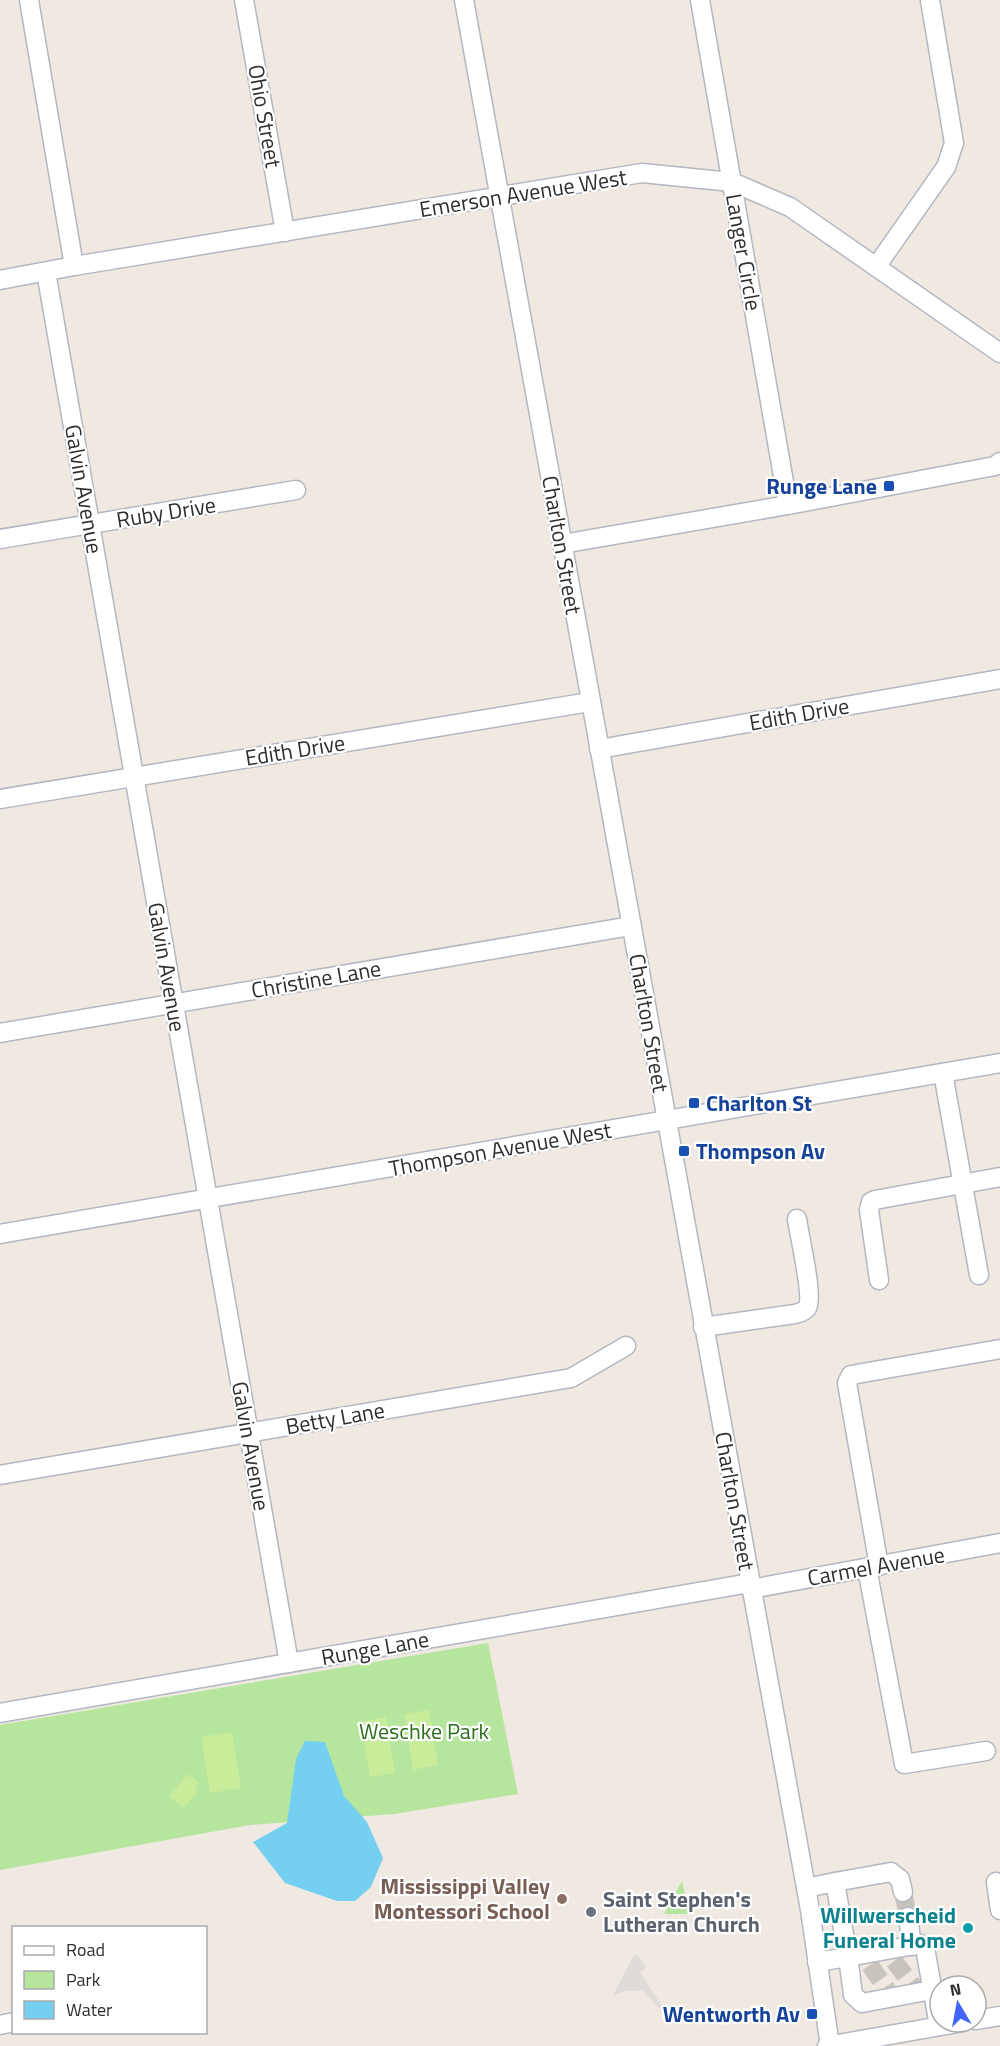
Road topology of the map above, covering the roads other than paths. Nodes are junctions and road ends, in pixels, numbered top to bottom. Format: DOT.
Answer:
graph roads {
  1 [pos="29,0"];
  2 [pos="244,0"];
  3 [pos="464,0"];
  4 [pos="700,0"];
  5 [pos="930,0"];
  6 [pos="732,182"];
  7 [pos="499,198"];
  8 [pos="285,232"];
  9 [pos="74,266"];
  10 [pos="876,267"];
  11 [pos="46,272"];
  12 [pos="0,279"];
  13 [pos="1000,353"];
  14 [pos="1000,462"];
  15 [pos="296,490"];
  16 [pos="788,505"];
  17 [pos="90,524"];
  18 [pos="0,539"];
  19 [pos="562,544"];
  20 [pos="1000,679"];
  21 [pos="590,702"];
  22 [pos="599,749"];
  23 [pos="134,777"];
  24 [pos="0,799"];
  25 [pos="631,926"];
  26 [pos="174,1003"];
  27 [pos="0,1033"];
  28 [pos="1000,1063"];
  29 [pos="943,1072"];
  30 [pos="666,1121"];
  31 [pos="1000,1177"];
  32 [pos="963,1185"];
  33 [pos="208,1199"];
  34 [pos="797,1219"];
  35 [pos="0,1234"];
  36 [pos="979,1275"];
  37 [pos="879,1280"];
  38 [pos="703,1327"];
  39 [pos="626,1346"];
  40 [pos="1000,1349"];
  41 [pos="249,1432"];
  42 [pos="0,1475"];
  43 [pos="1000,1544"];
  44 [pos="873,1567"];
  45 [pos="751,1586"];
  46 [pos="289,1663"];
  47 [pos="0,1713"];
  48 [pos="986,1751"];
  49 [pos="835,1882"];
  50 [pos="996,1882"];
  51 [pos="806,1887"];
  52 [pos="903,1892"];
  53 [pos="1000,1910"];
  54 [pos="908,1917"];
  55 [pos="912,1946"];
  56 [pos="861,1959"];
  57 [pos="817,1962"];
  58 [pos="921,1990"];
  59 [pos="928,2004"];
  60 [pos="928,2028"];
  61 [pos="829,2046"];
  1 -- 9 [label="street"];
  2 -- 8 [label="street, Ohio Street"];
  3 -- 7 [label="street, Charlton Street"];
  4 -- 6 [label="street, Langer Circle"];
  5 -- 10 [label="street"];
  6 -- 7 [label="street, Emerson Avenue West"];
  6 -- 10 [label="street, Emerson Avenue West"];
  6 -- 16 [label="street, Langer Circle"];
  7 -- 8 [label="street, Emerson Avenue West"];
  7 -- 19 [label="street, Charlton Street"];
  8 -- 9 [label="street, Emerson Avenue West"];
  9 -- 11 [label="street, Emerson Avenue West"];
  10 -- 13 [label="street, Emerson Avenue West"];
  11 -- 12 [label="street, Emerson Avenue West"];
  11 -- 17 [label="street, Galvin Avenue"];
  14 -- 16 [label="street"];
  15 -- 17 [label="street, Ruby Drive"];
  16 -- 19 [label="street"];
  17 -- 18 [label="street, Ruby Drive"];
  17 -- 23 [label="street, Galvin Avenue"];
  19 -- 21 [label="street, Charlton Street"];
  20 -- 22 [label="street, Edith Drive"];
  21 -- 22 [label="street, Charlton Street"];
  21 -- 23 [label="street, Edith Drive"];
  22 -- 25 [label="street, Charlton Street"];
  23 -- 24 [label="street, Edith Drive"];
  23 -- 26 [label="street, Galvin Avenue"];
  25 -- 26 [label="street, Christine Lane"];
  25 -- 30 [label="street, Charlton Street"];
  26 -- 27 [label="street, Christine Lane"];
  26 -- 33 [label="street, Galvin Avenue"];
  28 -- 29 [label="street, Thompson Avenue West"];
  29 -- 30 [label="street, Thompson Avenue West"];
  29 -- 32 [label="street"];
  30 -- 33 [label="street, Thompson Avenue West"];
  30 -- 38 [label="street, Charlton Street"];
  31 -- 32 [label="street"];
  32 -- 36 [label="street"];
  32 -- 37 [label="street"];
  33 -- 35 [label="street, Thompson Avenue West"];
  33 -- 41 [label="street, Galvin Avenue"];
  34 -- 38 [label="street"];
  38 -- 45 [label="street, Charlton Street"];
  39 -- 41 [label="street, Betty Lane"];
  40 -- 44 [label="street"];
  41 -- 42 [label="street, Betty Lane"];
  41 -- 46 [label="street, Galvin Avenue"];
  43 -- 44 [label="street, Carmel Avenue"];
  44 -- 45 [label="street, Carmel Avenue"];
  44 -- 48 [label="street"];
  45 -- 46 [label="street, Runge Lane"];
  45 -- 51 [label="street, Charlton Street"];
  46 -- 47 [label="street, Runge Lane"];
  49 -- 51 [label="street"];
  49 -- 52 [label="street"];
  49 -- 56 [label="street"];
  50 -- 53 [label="street"];
  51 -- 57 [label="street, Charlton Street"];
  54 -- 55 [label="street"];
  55 -- 56 [label="street"];
  55 -- 58 [label="street"];
  56 -- 57 [label="street"];
  56 -- 58 [label="street"];
  57 -- 61 [label="street, Charlton Street"];
  58 -- 59 [label="street"];
  60 -- 61 [label="street"];
}
